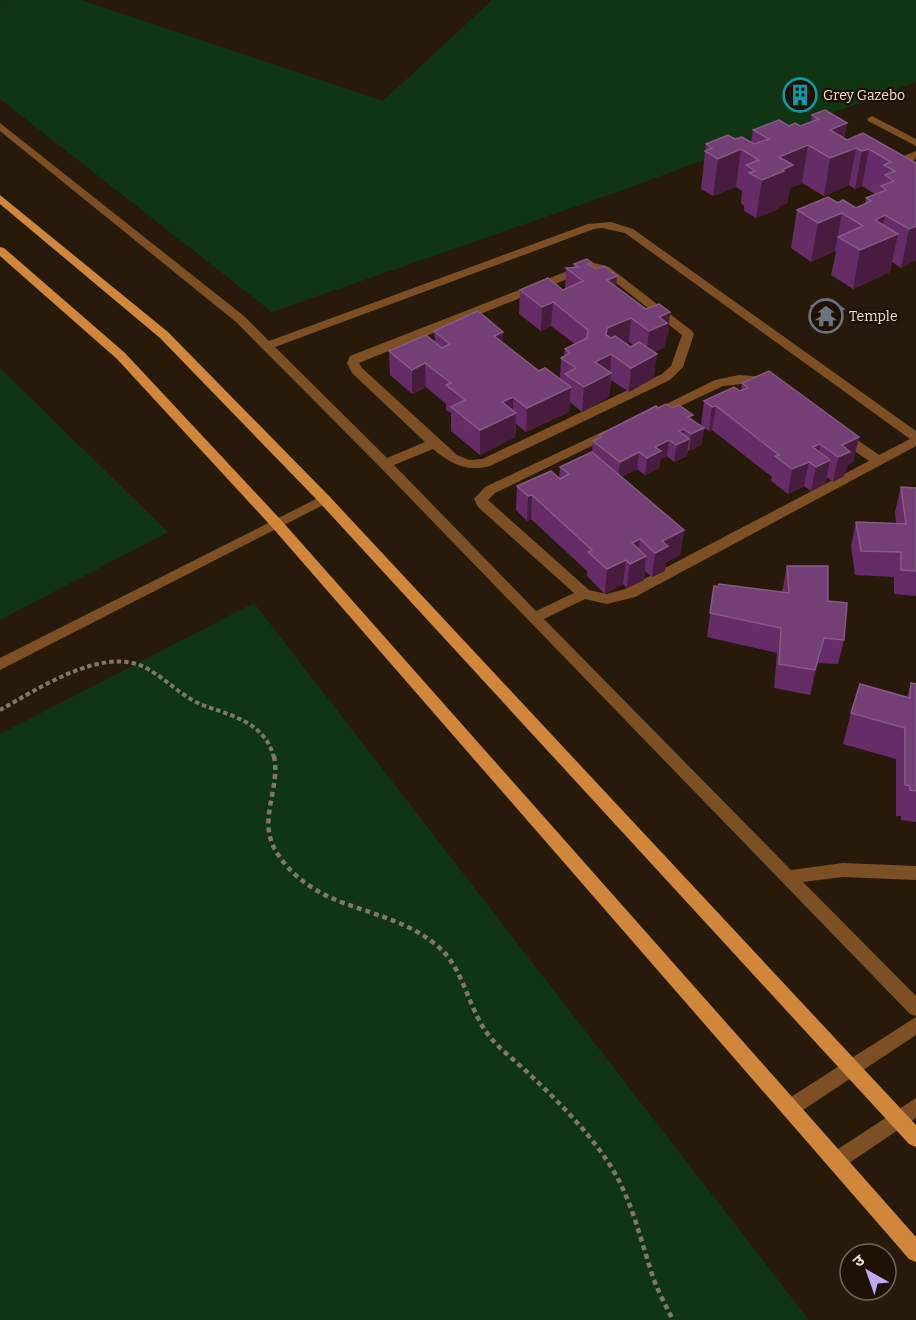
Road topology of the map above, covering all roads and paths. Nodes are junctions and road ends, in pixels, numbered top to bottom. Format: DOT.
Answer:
graph roads {
  1 [pos="872,119"];
  2 [pos="0,126"];
  3 [pos="916,143"];
  4 [pos="916,154"];
  5 [pos="916,171"];
  6 [pos="0,198"];
  7 [pos="0,250"];
  8 [pos="266,346"];
  9 [pos="783,394"];
  10 [pos="831,428"];
  11 [pos="916,439"];
  12 [pos="434,444"];
  13 [pos="878,461"];
  14 [pos="386,464"];
  15 [pos="324,499"];
  16 [pos="276,523"];
  17 [pos="584,594"];
  18 [pos="534,618"];
  19 [pos="0,665"];
  20 [pos="0,710"];
  21 [pos="916,873"];
  22 [pos="788,877"];
  23 [pos="916,1008"];
  24 [pos="916,1025"];
  25 [pos="851,1069"];
  26 [pos="916,1107"];
  27 [pos="790,1108"];
  28 [pos="898,1119"];
  29 [pos="916,1138"];
  30 [pos="836,1161"];
  31 [pos="916,1252"];
  32 [pos="673,1320"];
  1 -- 3 [label="street"];
  2 -- 8 [label="street"];
  4 -- 5 [label="street"];
  6 -- 15 [label="main road"];
  7 -- 16 [label="main road"];
  8 -- 11 [label="street"];
  8 -- 14 [label="street"];
  9 -- 17 [label="street"];
  10 -- 13 [label="street"];
  11 -- 13 [label="street"];
  12 -- 12 [label="street"];
  12 -- 14 [label="street"];
  13 -- 17 [label="street"];
  14 -- 18 [label="street"];
  15 -- 16 [label="street"];
  15 -- 25 [label="main road"];
  16 -- 19 [label="street"];
  16 -- 27 [label="main road"];
  17 -- 18 [label="street"];
  18 -- 22 [label="street"];
  20 -- 32 [label="path"];
  21 -- 22 [label="street"];
  22 -- 23 [label="street"];
  24 -- 25 [label="street"];
  25 -- 27 [label="street"];
  25 -- 28 [label="main road"];
  26 -- 28 [label="street"];
  27 -- 30 [label="main road"];
  28 -- 29 [label="main road"];
  28 -- 30 [label="street"];
  30 -- 31 [label="main road"];
}
